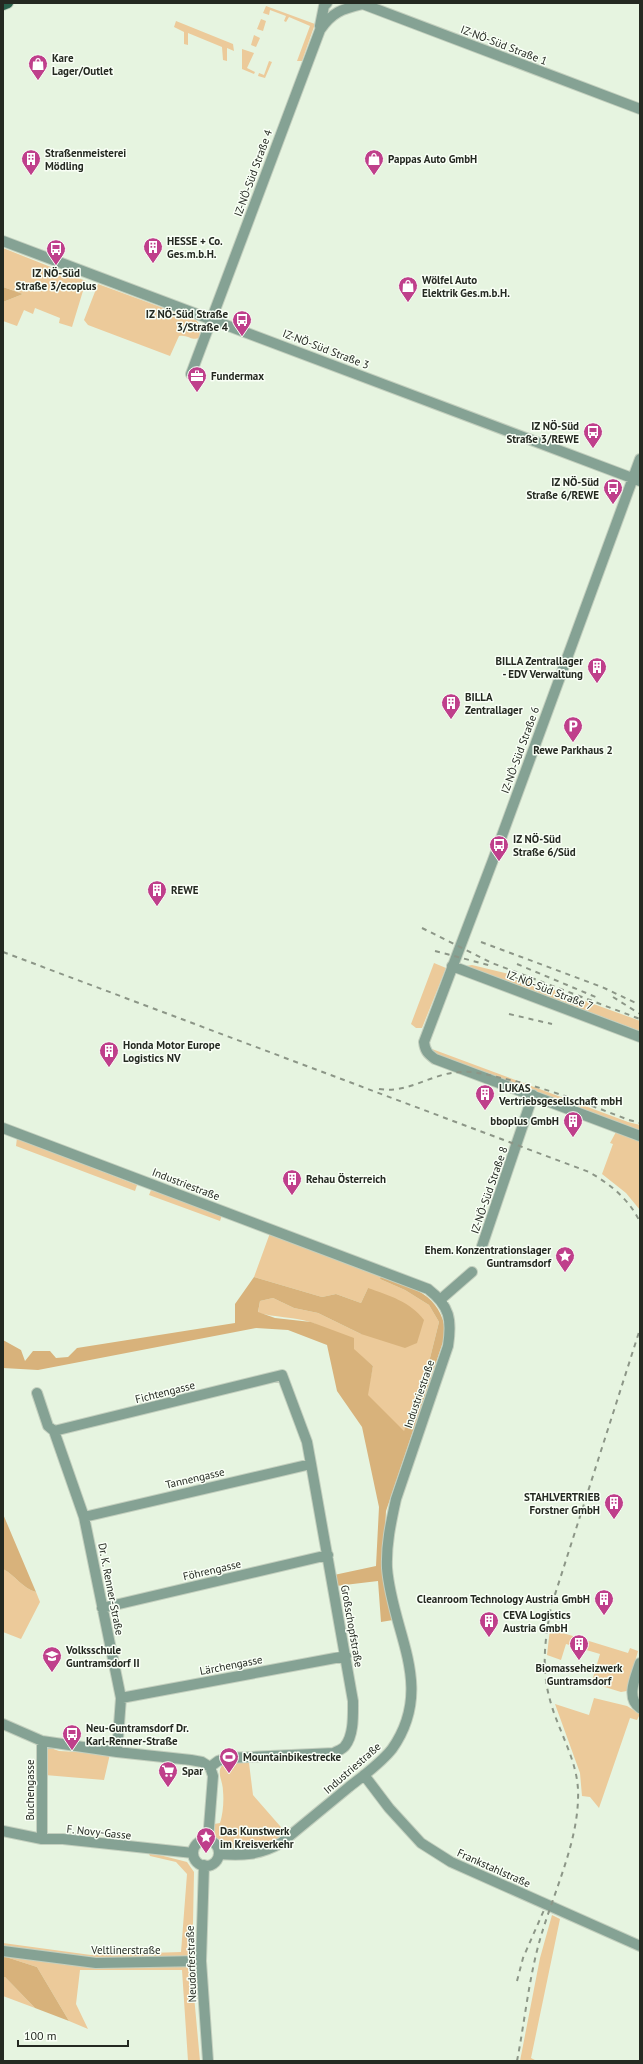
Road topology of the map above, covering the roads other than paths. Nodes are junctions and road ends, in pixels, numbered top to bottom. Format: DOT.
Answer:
graph roads {
  1 [pos="8,3"];
  2 [pos="327,4"];
  3 [pos="361,4"];
  4 [pos="3,5"];
  5 [pos="328,17"];
  6 [pos="320,30"];
  7 [pos="640,110"];
  8 [pos="3,240"];
  9 [pos="212,318"];
  10 [pos="191,374"];
  11 [pos="640,459"];
  12 [pos="637,480"];
  13 [pos="452,966"];
  14 [pos="640,1037"];
  15 [pos="533,1095"];
  16 [pos="3,1128"];
  17 [pos="640,1136"];
  18 [pos="482,1246"];
  19 [pos="472,1272"];
  20 [pos="441,1299"];
  21 [pos="282,1375"];
  22 [pos="37,1393"];
  23 [pos="54,1431"];
  24 [pos="311,1464"];
  25 [pos="84,1517"];
  26 [pos="328,1555"];
  27 [pos="102,1608"];
  28 [pos="346,1656"];
  29 [pos="640,1663"];
  30 [pos="121,1698"];
  31 [pos="640,1708"];
  32 [pos="3,1724"];
  33 [pos="42,1741"];
  34 [pos="117,1752"];
  35 [pos="210,1767"];
  36 [pos="364,1776"];
  37 [pos="3,1831"];
  38 [pos="42,1839"];
  39 [pos="208,1840"];
  40 [pos="193,1853"];
  41 [pos="219,1854"];
  42 [pos="204,1865"];
  43 [pos="640,1946"];
  44 [pos="3,1951"];
  45 [pos="202,1961"];
  46 [pos="208,2061"];
  1 -- 4 [label="main road"];
  2 -- 5 [label="street, IZ-NÖ-Süd Straße 4"];
  2 -- 6 [label="street"];
  3 -- 5 [label="street"];
  3 -- 7 [label="street, IZ-NÖ-Süd Straße 1"];
  5 -- 6 [label="street, IZ-NÖ-Süd Straße 4"];
  6 -- 9 [label="street, IZ-NÖ-Süd Straße 4"];
  8 -- 9 [label="street, IZ-NÖ-Süd Straße 3"];
  9 -- 10 [label="street, IZ-NÖ-Süd Straße 4"];
  9 -- 12 [label="street, IZ-NÖ-Süd Straße 3"];
  11 -- 12 [label="street, IZ-NÖ-Süd Straße 6"];
  12 -- 13 [label="street, IZ-NÖ-Süd Straße 6"];
  13 -- 14 [label="street, IZ-NÖ-Süd Straße 7"];
  13 -- 15 [label="street, IZ-NÖ-Süd Straße 6"];
  15 -- 17 [label="street"];
  15 -- 18 [label="street, IZ-NÖ-Süd Straße 8"];
  16 -- 20 [label="street, Industriestraße"];
  19 -- 20 [label="street"];
  20 -- 36 [label="street, Industriestraße"];
  21 -- 23 [label="street, Fichtengasse"];
  21 -- 24 [label="street, Großschopfstraße"];
  22 -- 23 [label="street, Dr. K. Renner-Straße"];
  23 -- 25 [label="street, Dr. K. Renner-Straße"];
  24 -- 25 [label="street, Tannengasse"];
  24 -- 26 [label="street, Großschopfstraße"];
  25 -- 27 [label="street, Dr. K. Renner-Straße"];
  26 -- 27 [label="street, Föhrengasse"];
  26 -- 28 [label="street, Großschopfstraße"];
  27 -- 30 [label="street, Dr. K. Renner-Straße"];
  28 -- 30 [label="street, Lärchengasse"];
  28 -- 35 [label="street, Großschopfstraße"];
  29 -- 31 [label="street"];
  30 -- 34 [label="street, Dr. K. Renner-Straße"];
  32 -- 33 [label="street"];
  33 -- 34 [label="street"];
  33 -- 38 [label="street, Buchengasse"];
  34 -- 35 [label="street"];
  35 -- 39 [label="street"];
  36 -- 41 [label="street, Industriestraße"];
  36 -- 43 [label="street, Frankstahlstraße"];
  37 -- 38 [label="street, F. Novy-Gasse"];
  38 -- 40 [label="street, F. Novy-Gasse"];
  39 -- 40 [label="street"];
  39 -- 41 [label="street"];
  40 -- 42 [label="street"];
  41 -- 42 [label="street"];
  42 -- 45 [label="street, Neudorferstraße"];
  44 -- 45 [label="street, Veltlinerstraße"];
  45 -- 46 [label="street, Neudorferstraße"];
}
